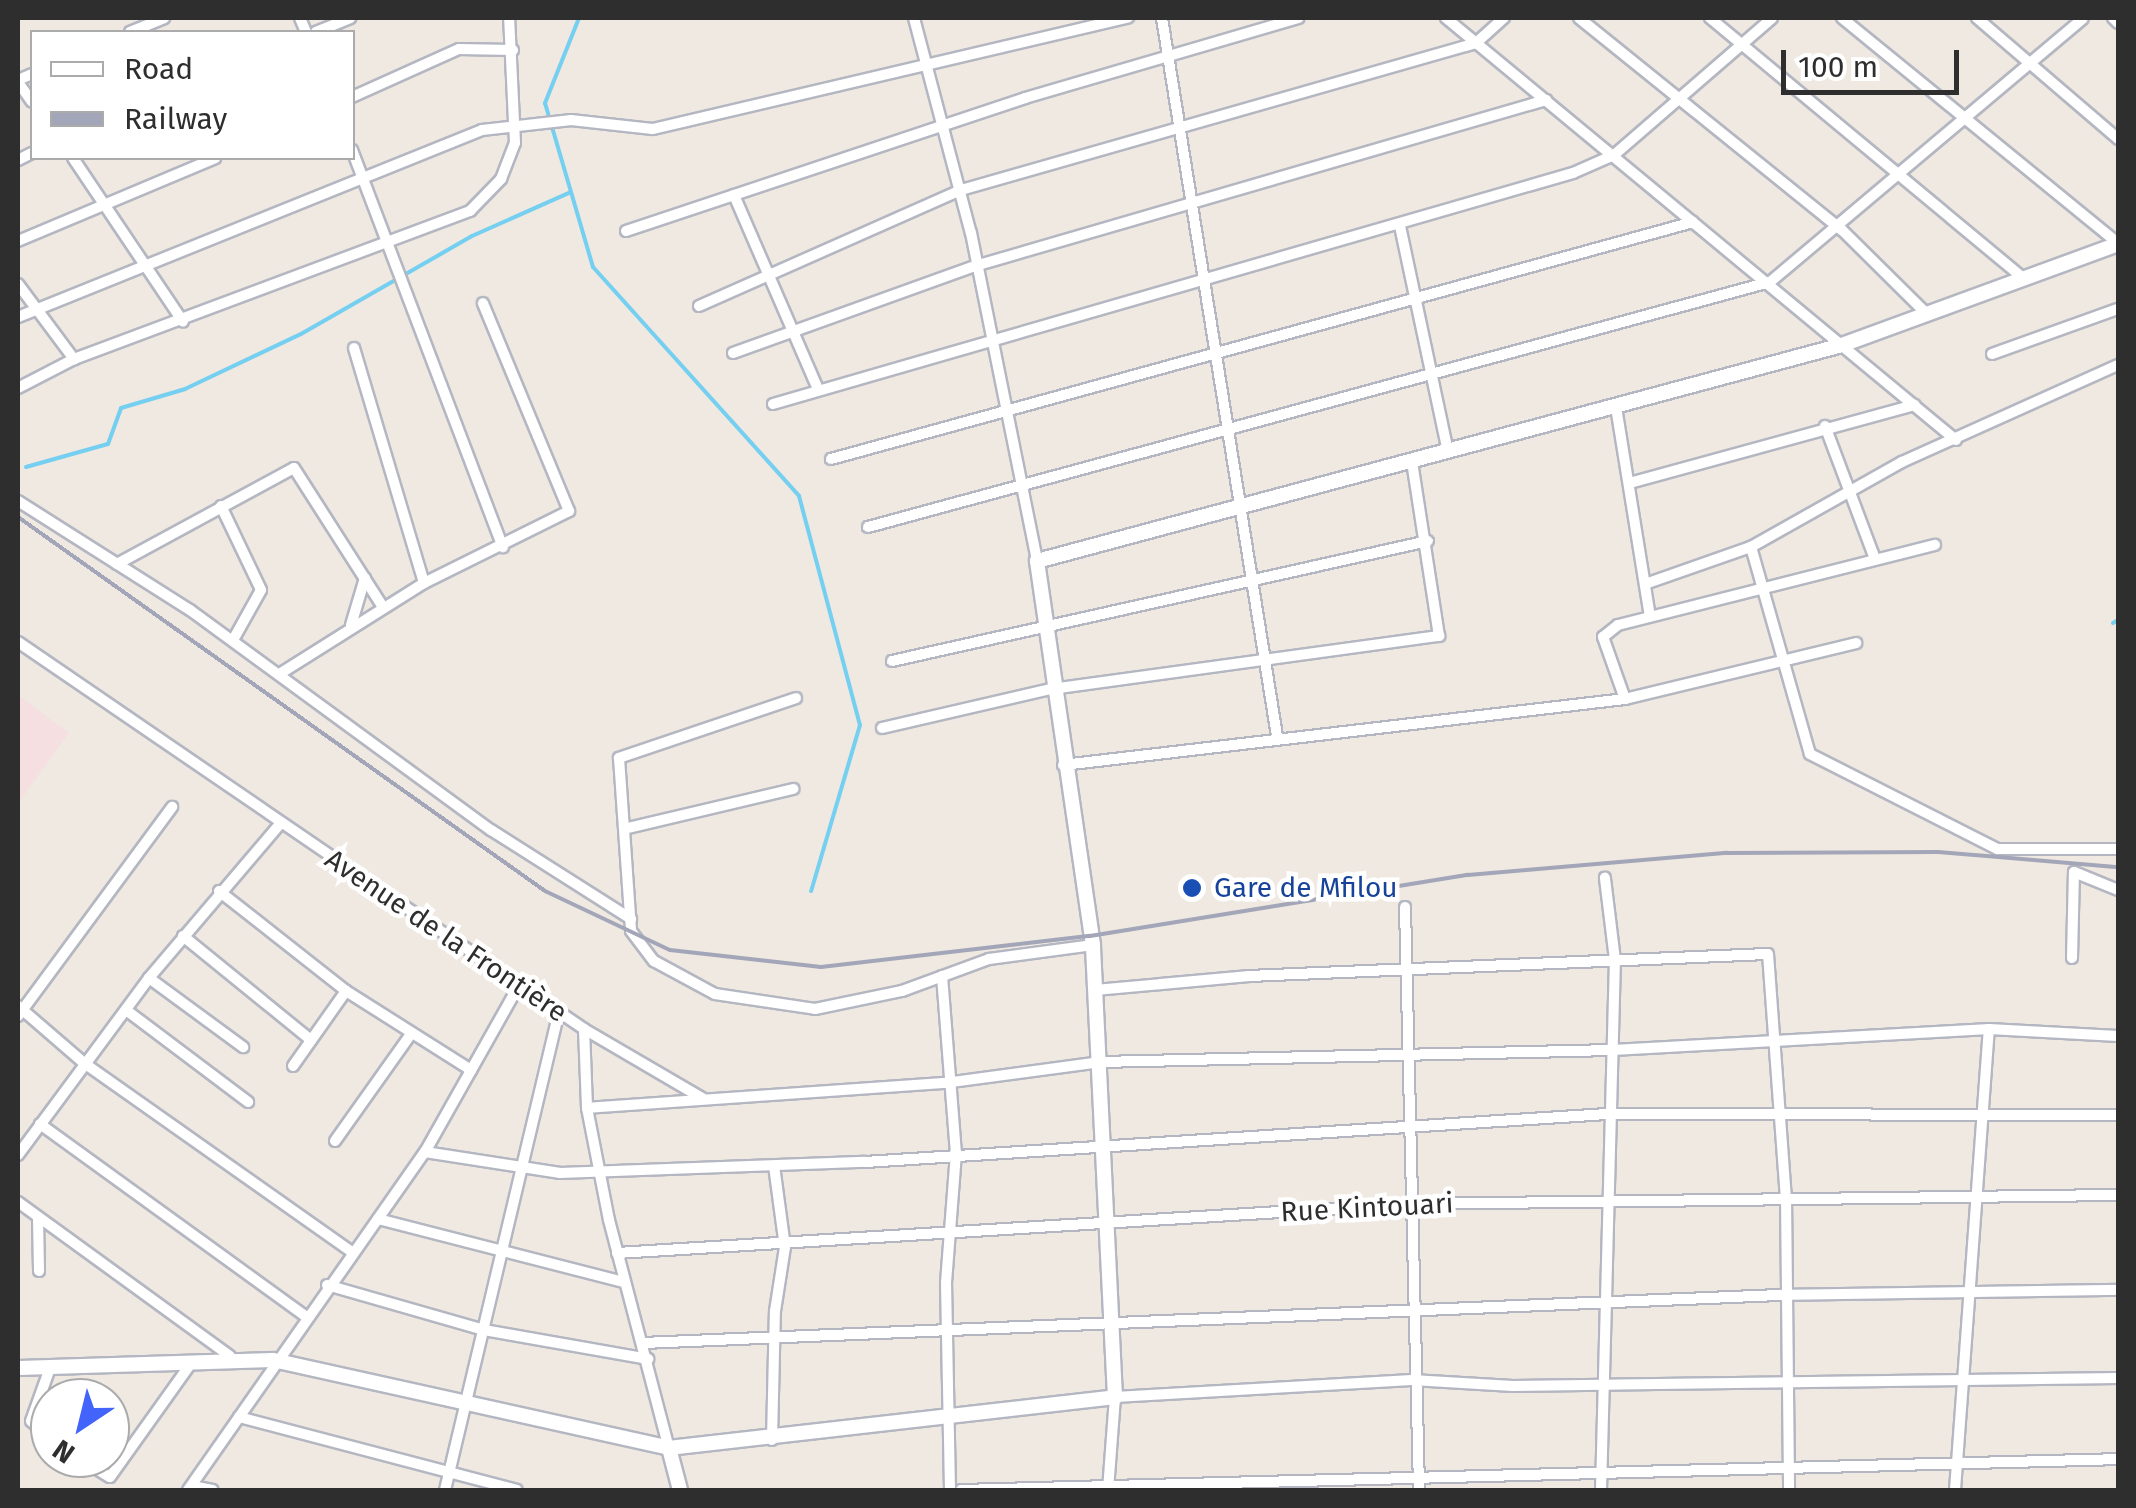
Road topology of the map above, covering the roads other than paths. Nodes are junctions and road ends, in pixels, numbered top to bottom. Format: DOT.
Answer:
graph roads {
  1 [pos="164,18"];
  2 [pos="350,18"];
  3 [pos="509,18"];
  4 [pos="914,18"];
  5 [pos="1128,18"];
  6 [pos="1162,18"];
  7 [pos="1300,18"];
  8 [pos="1446,18"];
  9 [pos="1504,18"];
  10 [pos="1579,18"];
  11 [pos="1710,18"];
  12 [pos="1772,18"];
  13 [pos="1842,18"];
  14 [pos="1978,18"];
  15 [pos="2083,18"];
  16 [pos="2112,18"];
  17 [pos="2118,22"];
  18 [pos="135,30"];
  19 [pos="321,30"];
  20 [pos="1476,43"];
  21 [pos="1742,44"];
  22 [pos="513,50"];
  23 [pos="1167,58"];
  24 [pos="2030,61"];
  25 [pos="923,65"];
  26 [pos="355,96"];
  27 [pos="1678,98"];
  28 [pos="1546,100"];
  29 [pos="1966,117"];
  30 [pos="516,121"];
  31 [pos="941,127"];
  32 [pos="1176,131"];
  33 [pos="2118,140"];
  34 [pos="1614,155"];
  35 [pos="355,157"];
  36 [pos="73,160"];
  37 [pos="211,160"];
  38 [pos="363,174"];
  39 [pos="1903,174"];
  40 [pos="961,190"];
  41 [pos="734,195"];
  42 [pos="102,202"];
  43 [pos="1188,203"];
  44 [pos="1693,222"];
  45 [pos="1400,226"];
  46 [pos="1842,230"];
  47 [pos="626,231"];
  48 [pos="18,241"];
  49 [pos="2118,244"];
  50 [pos="390,247"];
  51 [pos="142,265"];
  52 [pos="975,266"];
  53 [pos="765,274"];
  54 [pos="1199,278"];
  55 [pos="2023,278"];
  56 [pos="1770,282"];
  57 [pos="18,284"];
  58 [pos="1414,300"];
  59 [pos="483,303"];
  60 [pos="699,306"];
  61 [pos="38,309"];
  62 [pos="2118,309"];
  63 [pos="1927,314"];
  64 [pos="18,317"];
  65 [pos="182,322"];
  66 [pos="791,328"];
  67 [pos="991,337"];
  68 [pos="1842,345"];
  69 [pos="354,348"];
  70 [pos="1212,352"];
  71 [pos="733,353"];
  72 [pos="1992,354"];
  73 [pos="74,359"];
  74 [pos="2118,366"];
  75 [pos="1433,376"];
  76 [pos="18,388"];
  77 [pos="818,388"];
  78 [pos="773,404"];
  79 [pos="1915,405"];
  80 [pos="1007,406"];
  81 [pos="1616,407"];
  82 [pos="1825,426"];
  83 [pos="1225,431"];
  84 [pos="1956,440"];
  85 [pos="1448,452"];
  86 [pos="831,459"];
  87 [pos="1412,461"];
  88 [pos="1633,482"];
  89 [pos="1022,483"];
  90 [pos="1849,492"];
  91 [pos="18,501"];
  92 [pos="222,506"];
  93 [pos="1238,507"];
  94 [pos="868,527"];
  95 [pos="1428,541"];
  96 [pos="1935,545"];
  97 [pos="503,546"];
  98 [pos="1751,547"];
  99 [pos="1876,559"];
  100 [pos="1037,561"];
  101 [pos="116,564"];
  102 [pos="365,578"];
  103 [pos="1248,580"];
  104 [pos="424,582"];
  105 [pos="1648,583"];
  106 [pos="1767,587"];
  107 [pos="383,607"];
  108 [pos="1650,616"];
  109 [pos="350,626"];
  110 [pos="1045,627"];
  111 [pos="233,640"];
  112 [pos="18,642"];
  113 [pos="1856,644"];
  114 [pos="904,655"];
  115 [pos="1259,655"];
  116 [pos="1787,660"];
  117 [pos="281,673"];
  118 [pos="1051,689"];
  119 [pos="796,698"];
  120 [pos="1625,699"];
  121 [pos="882,728"];
  122 [pos="1277,736"];
  123 [pos="1063,764"];
  124 [pos="793,789"];
  125 [pos="172,808"];
  126 [pos="280,824"];
  127 [pos="628,828"];
  128 [pos="2118,849"];
  129 [pos="1605,878"];
  130 [pos="2118,890"];
  131 [pos="219,891"];
  132 [pos="1404,907"];
  133 [pos="631,919"];
  134 [pos="183,936"];
  135 [pos="1094,945"];
  136 [pos="2072,958"];
  137 [pos="1615,960"];
  138 [pos="1407,971"];
  139 [pos="942,976"];
  140 [pos="149,978"];
  141 [pos="518,987"];
  142 [pos="1095,990"];
  143 [pos="346,991"];
  144 [pos="126,1010"];
  145 [pos="19,1011"];
  146 [pos="559,1013"];
  147 [pos="584,1028"];
  148 [pos="1989,1029"];
  149 [pos="412,1034"];
  150 [pos="2118,1036"];
  151 [pos="1775,1039"];
  152 [pos="311,1040"];
  153 [pos="243,1047"];
  154 [pos="1614,1050"];
  155 [pos="1407,1056"];
  156 [pos="1100,1062"];
  157 [pos="84,1063"];
  158 [pos="293,1066"];
  159 [pos="472,1070"];
  160 [pos="945,1083"];
  161 [pos="703,1099"];
  162 [pos="248,1102"];
  163 [pos="587,1108"];
  164 [pos="1777,1111"];
  165 [pos="1608,1114"];
  166 [pos="1982,1114"];
  167 [pos="2118,1114"];
  168 [pos="40,1124"];
  169 [pos="1406,1128"];
  170 [pos="335,1141"];
  171 [pos="1104,1142"];
  172 [pos="425,1152"];
  173 [pos="956,1153"];
  174 [pos="18,1155"];
  175 [pos="774,1166"];
  176 [pos="601,1170"];
  177 [pos="518,1171"];
  178 [pos="1978,1196"];
  179 [pos="2118,1196"];
  180 [pos="1786,1197"];
  181 [pos="1610,1198"];
  182 [pos="18,1202"];
  183 [pos="1410,1204"];
  184 [pos="38,1218"];
  185 [pos="378,1219"];
  186 [pos="1109,1226"];
  187 [pos="949,1229"];
  188 [pos="786,1248"];
  189 [pos="351,1251"];
  190 [pos="617,1252"];
  191 [pos="501,1253"];
  192 [pos="38,1272"];
  193 [pos="624,1282"];
  194 [pos="327,1285"];
  195 [pos="2118,1290"];
  196 [pos="1966,1292"];
  197 [pos="1781,1295"];
  198 [pos="1604,1302"];
  199 [pos="1412,1311"];
  200 [pos="306,1316"];
  201 [pos="948,1326"];
  202 [pos="1111,1327"];
  203 [pos="484,1330"];
  204 [pos="773,1339"];
  205 [pos="643,1343"];
  206 [pos="230,1356"];
  207 [pos="195,1357"];
  208 [pos="648,1359"];
  209 [pos="273,1360"];
  210 [pos="51,1366"];
  211 [pos="18,1368"];
  212 [pos="46,1378"];
  213 [pos="1784,1378"];
  214 [pos="1963,1378"];
  215 [pos="2118,1378"];
  216 [pos="1412,1380"];
  217 [pos="1602,1384"];
  218 [pos="1115,1396"];
  219 [pos="466,1403"];
  220 [pos="239,1417"];
  221 [pos="946,1421"];
  222 [pos="772,1441"];
  223 [pos="669,1448"];
  224 [pos="130,1449"];
  225 [pos="2118,1458"];
  226 [pos="1958,1462"];
  227 [pos="1787,1469"];
  228 [pos="1601,1472"];
  229 [pos="450,1474"];
  230 [pos="1419,1485"];
  231 [pos="1108,1487"];
  232 [pos="190,1488"];
  233 [pos="213,1490"];
  234 [pos="446,1490"];
  235 [pos="517,1490"];
  236 [pos="680,1490"];
  237 [pos="950,1490"];
  238 [pos="961,1490"];
  239 [pos="1601,1490"];
  240 [pos="1789,1490"];
  241 [pos="1956,1490"];
  1 -- 18 [label="street"];
  2 -- 19 [label="street"];
  3 -- 22 [label="street"];
  4 -- 25 [label="street"];
  5 -- 25 [label="street"];
  6 -- 23 [label="street"];
  7 -- 23 [label="street"];
  8 -- 20 [label="street"];
  9 -- 20 [label="street"];
  10 -- 27 [label="street"];
  11 -- 21 [label="street"];
  12 -- 21 [label="street"];
  13 -- 29 [label="street"];
  14 -- 24 [label="street"];
  15 -- 24 [label="street"];
  16 -- 17 [label="street"];
  20 -- 28 [label="street"];
  20 -- 32 [label="street"];
  21 -- 27 [label="street"];
  21 -- 39 [label="street"];
  22 -- 26 [label="street"];
  22 -- 30 [label="street"];
  23 -- 31 [label="street"];
  23 -- 32 [label="street"];
  24 -- 29 [label="street"];
  24 -- 33 [label="street"];
  25 -- 30 [label="street"];
  25 -- 31 [label="street"];
  27 -- 34 [label="street"];
  27 -- 46 [label="street"];
  28 -- 34 [label="street"];
  28 -- 43 [label="street"];
  29 -- 39 [label="street"];
  29 -- 49 [label="street"];
  30 -- 38 [label="street"];
  30 -- 50 [label="street"];
  31 -- 40 [label="street"];
  31 -- 41 [label="street"];
  32 -- 40 [label="street"];
  32 -- 43 [label="street"];
  34 -- 44 [label="street"];
  34 -- 45 [label="street"];
  35 -- 38 [label="street"];
  36 -- 42 [label="street"];
  37 -- 42 [label="street"];
  38 -- 50 [label="street"];
  38 -- 51 [label="street"];
  39 -- 46 [label="street"];
  39 -- 55 [label="street"];
  40 -- 52 [label="street"];
  40 -- 53 [label="street"];
  41 -- 47 [label="street"];
  41 -- 53 [label="street"];
  42 -- 48 [label="street"];
  42 -- 51 [label="street"];
  43 -- 52 [label="street"];
  43 -- 54 [label="street"];
  44 -- 56 [label="street"];
  44 -- 58 [label="street"];
  45 -- 54 [label="street"];
  45 -- 58 [label="street"];
  46 -- 56 [label="street"];
  46 -- 63 [label="street"];
  49 -- 55 [label="street"];
  50 -- 65 [label="street"];
  50 -- 97 [label="street"];
  51 -- 61 [label="street"];
  51 -- 65 [label="street"];
  52 -- 66 [label="street"];
  52 -- 67 [label="street"];
  53 -- 60 [label="street"];
  53 -- 66 [label="street"];
  54 -- 67 [label="street"];
  54 -- 70 [label="street"];
  55 -- 63 [label="street"];
  56 -- 68 [label="street"];
  56 -- 75 [label="street"];
  57 -- 61 [label="street"];
  58 -- 70 [label="street"];
  58 -- 75 [label="street"];
  59 -- 97 [label="street"];
  61 -- 64 [label="street"];
  61 -- 73 [label="street"];
  62 -- 72 [label="street"];
  63 -- 68 [label="street"];
  65 -- 73 [label="street"];
  66 -- 71 [label="street"];
  66 -- 77 [label="street"];
  67 -- 77 [label="street"];
  67 -- 80 [label="street"];
  68 -- 79 [label="street"];
  68 -- 81 [label="street"];
  69 -- 104 [label="street"];
  70 -- 80 [label="street"];
  70 -- 83 [label="street"];
  73 -- 76 [label="street"];
  74 -- 84 [label="street"];
  75 -- 83 [label="street"];
  75 -- 85 [label="street"];
  77 -- 78 [label="street"];
  79 -- 82 [label="street"];
  79 -- 84 [label="street"];
  80 -- 86 [label="street"];
  80 -- 89 [label="street"];
  81 -- 85 [label="street"];
  81 -- 88 [label="street"];
  82 -- 88 [label="street"];
  82 -- 90 [label="street"];
  83 -- 89 [label="street"];
  83 -- 93 [label="street"];
  84 -- 90 [label="street"];
  85 -- 87 [label="street"];
  87 -- 93 [label="street"];
  87 -- 95 [label="street"];
  88 -- 105 [label="street"];
  89 -- 94 [label="street"];
  89 -- 100 [label="street"];
  90 -- 98 [label="street"];
  90 -- 99 [label="street"];
  91 -- 101 [label="street"];
  92 -- 101 [label="street"];
  92 -- 102 [label="street"];
  92 -- 111 [label="street"];
  93 -- 100 [label="street"];
  93 -- 103 [label="street"];
  95 -- 103 [label="street"];
  95 -- 115 [label="street"];
  96 -- 99 [label="street"];
  97 -- 104 [label="street"];
  98 -- 105 [label="street"];
  98 -- 106 [label="street"];
  99 -- 106 [label="street"];
  100 -- 110 [label="street"];
  101 -- 111 [label="street"];
  102 -- 107 [label="street"];
  102 -- 109 [label="street"];
  103 -- 110 [label="street"];
  103 -- 115 [label="street"];
  104 -- 107 [label="street"];
  105 -- 108 [label="street"];
  106 -- 108 [label="street"];
  106 -- 116 [label="street"];
  107 -- 109 [label="street"];
  108 -- 120 [label="street"];
  109 -- 117 [label="street"];
  110 -- 114 [label="street"];
  110 -- 118 [label="street"];
  111 -- 117 [label="street"];
  112 -- 126 [label="street, Avenue de la Frontière"];
  113 -- 116 [label="street"];
  115 -- 118 [label="street"];
  115 -- 122 [label="street"];
  116 -- 120 [label="street"];
  116 -- 128 [label="street"];
  117 -- 133 [label="street"];
  118 -- 121 [label="street"];
  118 -- 123 [label="street"];
  119 -- 127 [label="street"];
  120 -- 122 [label="street"];
  122 -- 123 [label="street"];
  123 -- 135 [label="street"];
  124 -- 127 [label="street"];
  125 -- 145 [label="street"];
  126 -- 131 [label="street"];
  126 -- 141 [label="street, Avenue de la Frontière"];
  127 -- 133 [label="street"];
  129 -- 137 [label="street"];
  130 -- 136 [label="street"];
  131 -- 134 [label="street"];
  131 -- 143 [label="street"];
  132 -- 138 [label="street"];
  133 -- 139 [label="street"];
  134 -- 140 [label="street"];
  134 -- 152 [label="street"];
  135 -- 139 [label="street"];
  135 -- 142 [label="street"];
  137 -- 138 [label="street"];
  137 -- 151 [label="street"];
  137 -- 154 [label="street"];
  138 -- 142 [label="street"];
  138 -- 155 [label="street"];
  139 -- 160 [label="street"];
  140 -- 144 [label="street"];
  140 -- 153 [label="street"];
  141 -- 146 [label="street, Avenue de la Frontière"];
  141 -- 159 [label="street"];
  142 -- 156 [label="street"];
  143 -- 149 [label="street"];
  143 -- 152 [label="street"];
  144 -- 157 [label="street"];
  144 -- 162 [label="street"];
  145 -- 157 [label="street"];
  146 -- 147 [label="street, Avenue de la Frontière"];
  146 -- 177 [label="street"];
  147 -- 161 [label="street"];
  147 -- 163 [label="street, Avenue de la Frontière"];
  148 -- 150 [label="street"];
  148 -- 151 [label="street"];
  148 -- 166 [label="street"];
  149 -- 159 [label="street"];
  149 -- 170 [label="street"];
  151 -- 154 [label="street"];
  151 -- 164 [label="street"];
  152 -- 158 [label="street"];
  154 -- 155 [label="street"];
  154 -- 165 [label="street"];
  155 -- 156 [label="street"];
  155 -- 169 [label="street"];
  156 -- 160 [label="street"];
  156 -- 171 [label="street"];
  157 -- 168 [label="street"];
  157 -- 189 [label="street"];
  159 -- 172 [label="street"];
  160 -- 161 [label="street"];
  160 -- 173 [label="street"];
  161 -- 163 [label="street"];
  163 -- 176 [label="street, Avenue de la Frontière"];
  164 -- 165 [label="street"];
  164 -- 166 [label="street"];
  164 -- 180 [label="street"];
  165 -- 169 [label="street"];
  165 -- 181 [label="street"];
  166 -- 167 [label="street"];
  166 -- 178 [label="street"];
  168 -- 174 [label="street"];
  168 -- 200 [label="street"];
  169 -- 171 [label="street"];
  169 -- 183 [label="street"];
  171 -- 173 [label="street"];
  171 -- 186 [label="street"];
  172 -- 177 [label="street"];
  172 -- 185 [label="street"];
  173 -- 175 [label="street"];
  173 -- 187 [label="street"];
  175 -- 176 [label="street"];
  175 -- 188 [label="street"];
  176 -- 177 [label="street"];
  176 -- 190 [label="street, Avenue de la Frontière"];
  177 -- 191 [label="street"];
  178 -- 179 [label="street, Rue Kintouari"];
  178 -- 180 [label="street, Rue Kintouari"];
  178 -- 196 [label="street"];
  180 -- 181 [label="street, Rue Kintouari"];
  180 -- 197 [label="street"];
  181 -- 183 [label="street, Rue Kintouari"];
  181 -- 198 [label="street"];
  182 -- 184 [label="street"];
  183 -- 186 [label="street, Rue Kintouari"];
  183 -- 199 [label="street"];
  184 -- 192 [label="street"];
  184 -- 206 [label="street"];
  185 -- 189 [label="street"];
  185 -- 191 [label="street"];
  186 -- 187 [label="street, Rue Kintouari"];
  186 -- 202 [label="street"];
  187 -- 188 [label="street, Rue Kintouari"];
  187 -- 201 [label="street"];
  188 -- 190 [label="street, Rue Kintouari"];
  188 -- 204 [label="street"];
  189 -- 194 [label="street"];
  190 -- 193 [label="street, Avenue de la Frontière"];
  191 -- 193 [label="street"];
  191 -- 203 [label="street"];
  193 -- 205 [label="street, Avenue de la Frontière"];
  194 -- 200 [label="street"];
  194 -- 203 [label="street"];
  195 -- 196 [label="street"];
  196 -- 197 [label="street"];
  196 -- 214 [label="street"];
  197 -- 198 [label="street"];
  197 -- 213 [label="street"];
  198 -- 199 [label="street"];
  198 -- 217 [label="street"];
  199 -- 202 [label="street"];
  199 -- 216 [label="street"];
  200 -- 209 [label="street"];
  201 -- 202 [label="street"];
  201 -- 204 [label="street"];
  201 -- 221 [label="street"];
  202 -- 218 [label="street"];
  203 -- 208 [label="street"];
  203 -- 219 [label="street"];
  204 -- 205 [label="street"];
  204 -- 222 [label="street"];
  205 -- 208 [label="street, Avenue de la Frontière"];
  206 -- 207 [label="street"];
  206 -- 209 [label="street"];
  207 -- 210 [label="street"];
  207 -- 224 [label="street"];
  208 -- 223 [label="street, Avenue de la Frontière"];
  209 -- 219 [label="street"];
  209 -- 220 [label="street"];
  210 -- 211 [label="street"];
  210 -- 212 [label="street"];
  213 -- 214 [label="street"];
  213 -- 217 [label="street"];
  213 -- 227 [label="street"];
  214 -- 215 [label="street"];
  214 -- 226 [label="street"];
  216 -- 217 [label="street"];
  216 -- 218 [label="street"];
  216 -- 230 [label="street"];
  217 -- 228 [label="street"];
  218 -- 221 [label="street"];
  218 -- 231 [label="street"];
  219 -- 223 [label="street"];
  219 -- 229 [label="street"];
  220 -- 229 [label="street"];
  220 -- 232 [label="street"];
  221 -- 222 [label="street"];
  221 -- 237 [label="street"];
  222 -- 223 [label="street"];
  223 -- 236 [label="street, Avenue de la Frontière"];
  225 -- 226 [label="street"];
  226 -- 227 [label="street"];
  226 -- 241 [label="street"];
  227 -- 228 [label="street"];
  227 -- 240 [label="street"];
  228 -- 230 [label="street"];
  228 -- 239 [label="street"];
  229 -- 234 [label="street"];
  229 -- 235 [label="street"];
  230 -- 231 [label="street"];
  231 -- 238 [label="street"];
  232 -- 233 [label="street"];
}
